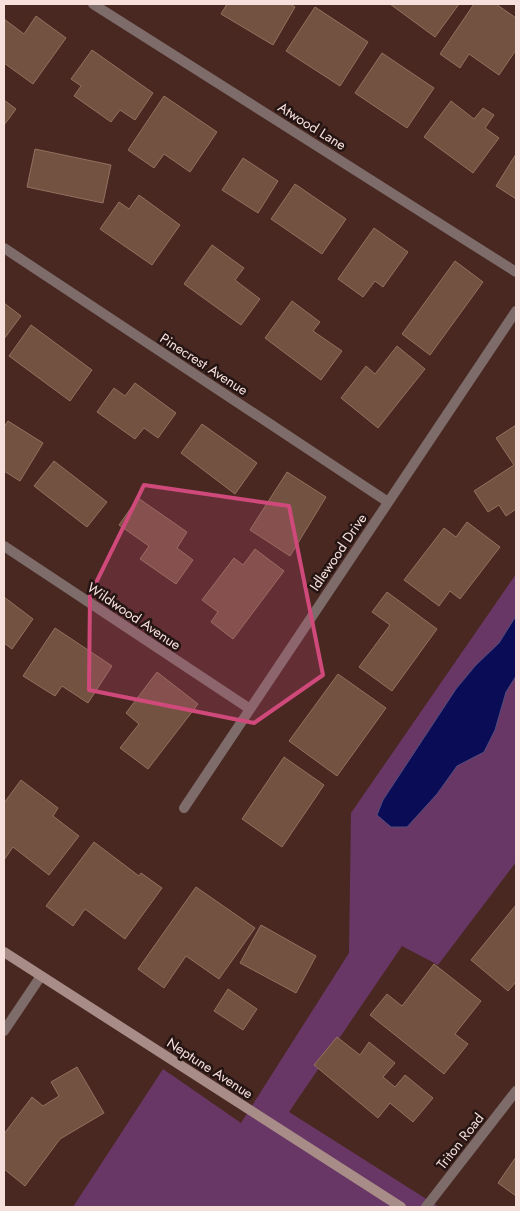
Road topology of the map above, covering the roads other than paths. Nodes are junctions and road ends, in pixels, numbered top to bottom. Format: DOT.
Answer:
graph roads {
  1 [pos="94,4"];
  2 [pos="4,248"];
  3 [pos="516,272"];
  4 [pos="516,311"];
  5 [pos="388,502"];
  6 [pos="4,546"];
  7 [pos="250,709"];
  8 [pos="184,808"];
  9 [pos="4,952"];
  10 [pos="41,976"];
  11 [pos="4,1031"];
  12 [pos="516,1091"];
  13 [pos="401,1207"];
  14 [pos="426,1207"];
  1 -- 3 [label="street, Atwood Lane"];
  2 -- 5 [label="street, Pinecrest Avenue"];
  4 -- 5 [label="street, Idlewood Drive"];
  5 -- 7 [label="street, Idlewood Drive"];
  6 -- 7 [label="street, Wildwood Avenue"];
  7 -- 8 [label="street, Idlewood Drive"];
  9 -- 10 [label="street, Neptune Avenue"];
  10 -- 11 [label="street"];
  10 -- 13 [label="street, Neptune Avenue"];
  12 -- 14 [label="street, Triton Road"];
}
